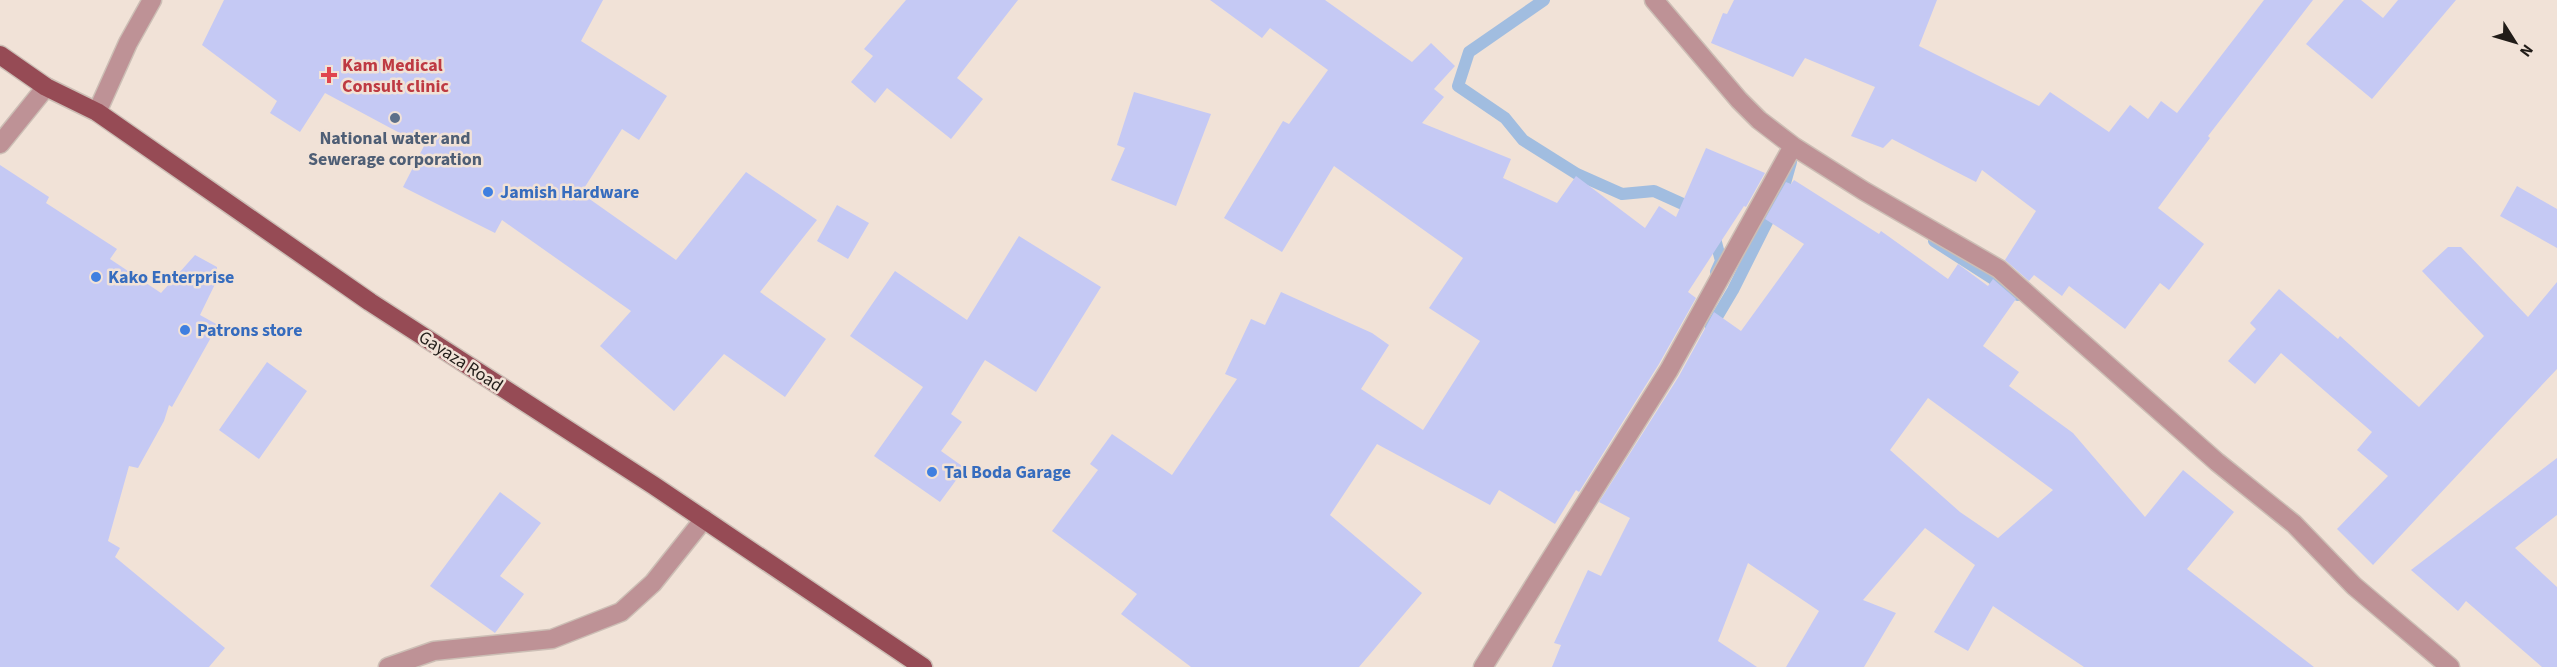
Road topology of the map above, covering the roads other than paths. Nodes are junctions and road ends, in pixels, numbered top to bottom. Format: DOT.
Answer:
graph roads {
  1 [pos="152,0"];
  2 [pos="1654,0"];
  3 [pos="0,55"];
  4 [pos="46,87"];
  5 [pos="97,112"];
  6 [pos="0,144"];
  7 [pos="1793,146"];
  8 [pos="704,519"];
  9 [pos="388,667"];
  10 [pos="923,667"];
  11 [pos="1483,667"];
  12 [pos="2450,667"];
  1 -- 5 [label="street"];
  2 -- 7 [label="street"];
  3 -- 4 [label="main road, Gayaza Road"];
  4 -- 5 [label="main road, Gayaza Road"];
  4 -- 6 [label="street"];
  5 -- 8 [label="main road, Gayaza Road"];
  7 -- 11 [label="street"];
  7 -- 12 [label="street"];
  8 -- 9 [label="street"];
  8 -- 10 [label="main road, Gayaza Road"];
}
